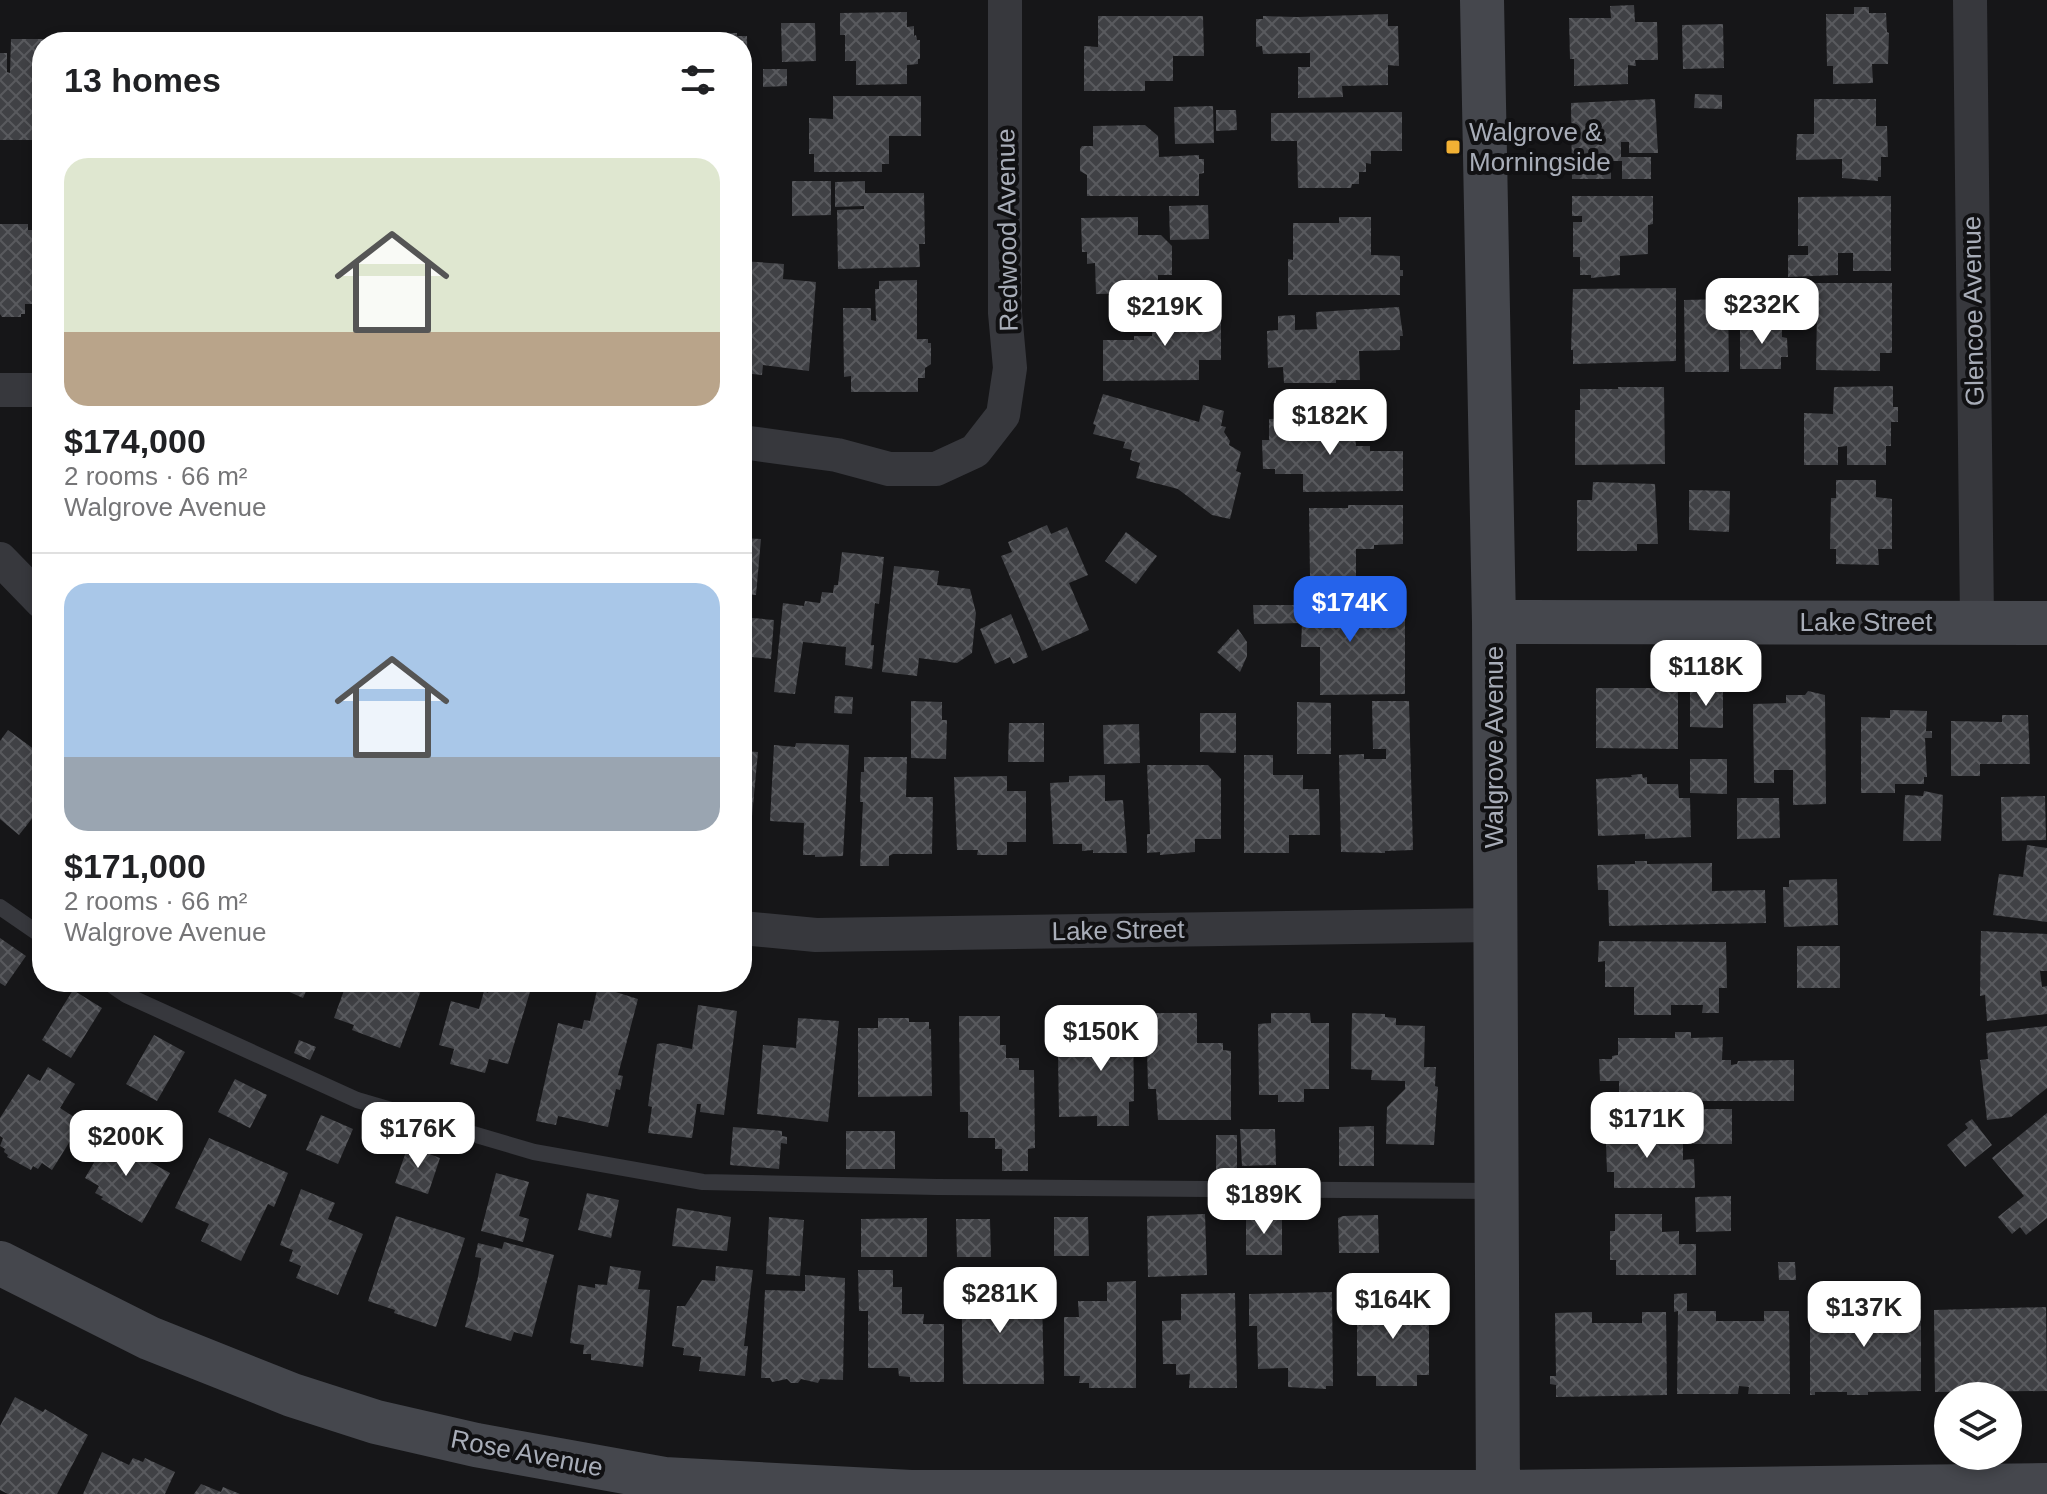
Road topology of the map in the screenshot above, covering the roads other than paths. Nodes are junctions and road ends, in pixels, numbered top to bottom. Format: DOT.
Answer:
graph roads {
  1 [pos="1005,0"];
  2 [pos="1482,0"];
  3 [pos="1970,0"];
  4 [pos="0,390"];
  5 [pos="32,390"];
  6 [pos="752,443"];
  7 [pos="0,559"];
  8 [pos="32,592"];
  9 [pos="1494,622"];
  10 [pos="1977,622"];
  11 [pos="2047,623"];
  12 [pos="0,907"];
  13 [pos="1494,925"];
  14 [pos="32,929"];
  15 [pos="752,929"];
  16 [pos="122,992"];
  17 [pos="1498,1191"];
  18 [pos="0,1263"];
  19 [pos="2047,1485"];
  20 [pos="1498,1493"];
  1 -- 6 [label="street, Redwood Avenue"];
  2 -- 9 [label="street, Walgrove Avenue"];
  3 -- 10 [label="street, Glencoe Avenue"];
  4 -- 5 [label="street"];
  7 -- 8 [label="street"];
  9 -- 10 [label="street, Lake Street"];
  9 -- 13 [label="street, Walgrove Avenue"];
  10 -- 11 [label="street, Lake Street"];
  12 -- 14 [label="lane"];
  13 -- 15 [label="street, Lake Street"];
  13 -- 17 [label="street, Walgrove Avenue"];
  16 -- 17 [label="lane"];
  17 -- 20 [label="street, Walgrove Avenue"];
  18 -- 20 [label="street, Rose Avenue"];
  19 -- 20 [label="street, Rose Avenue"];
}
